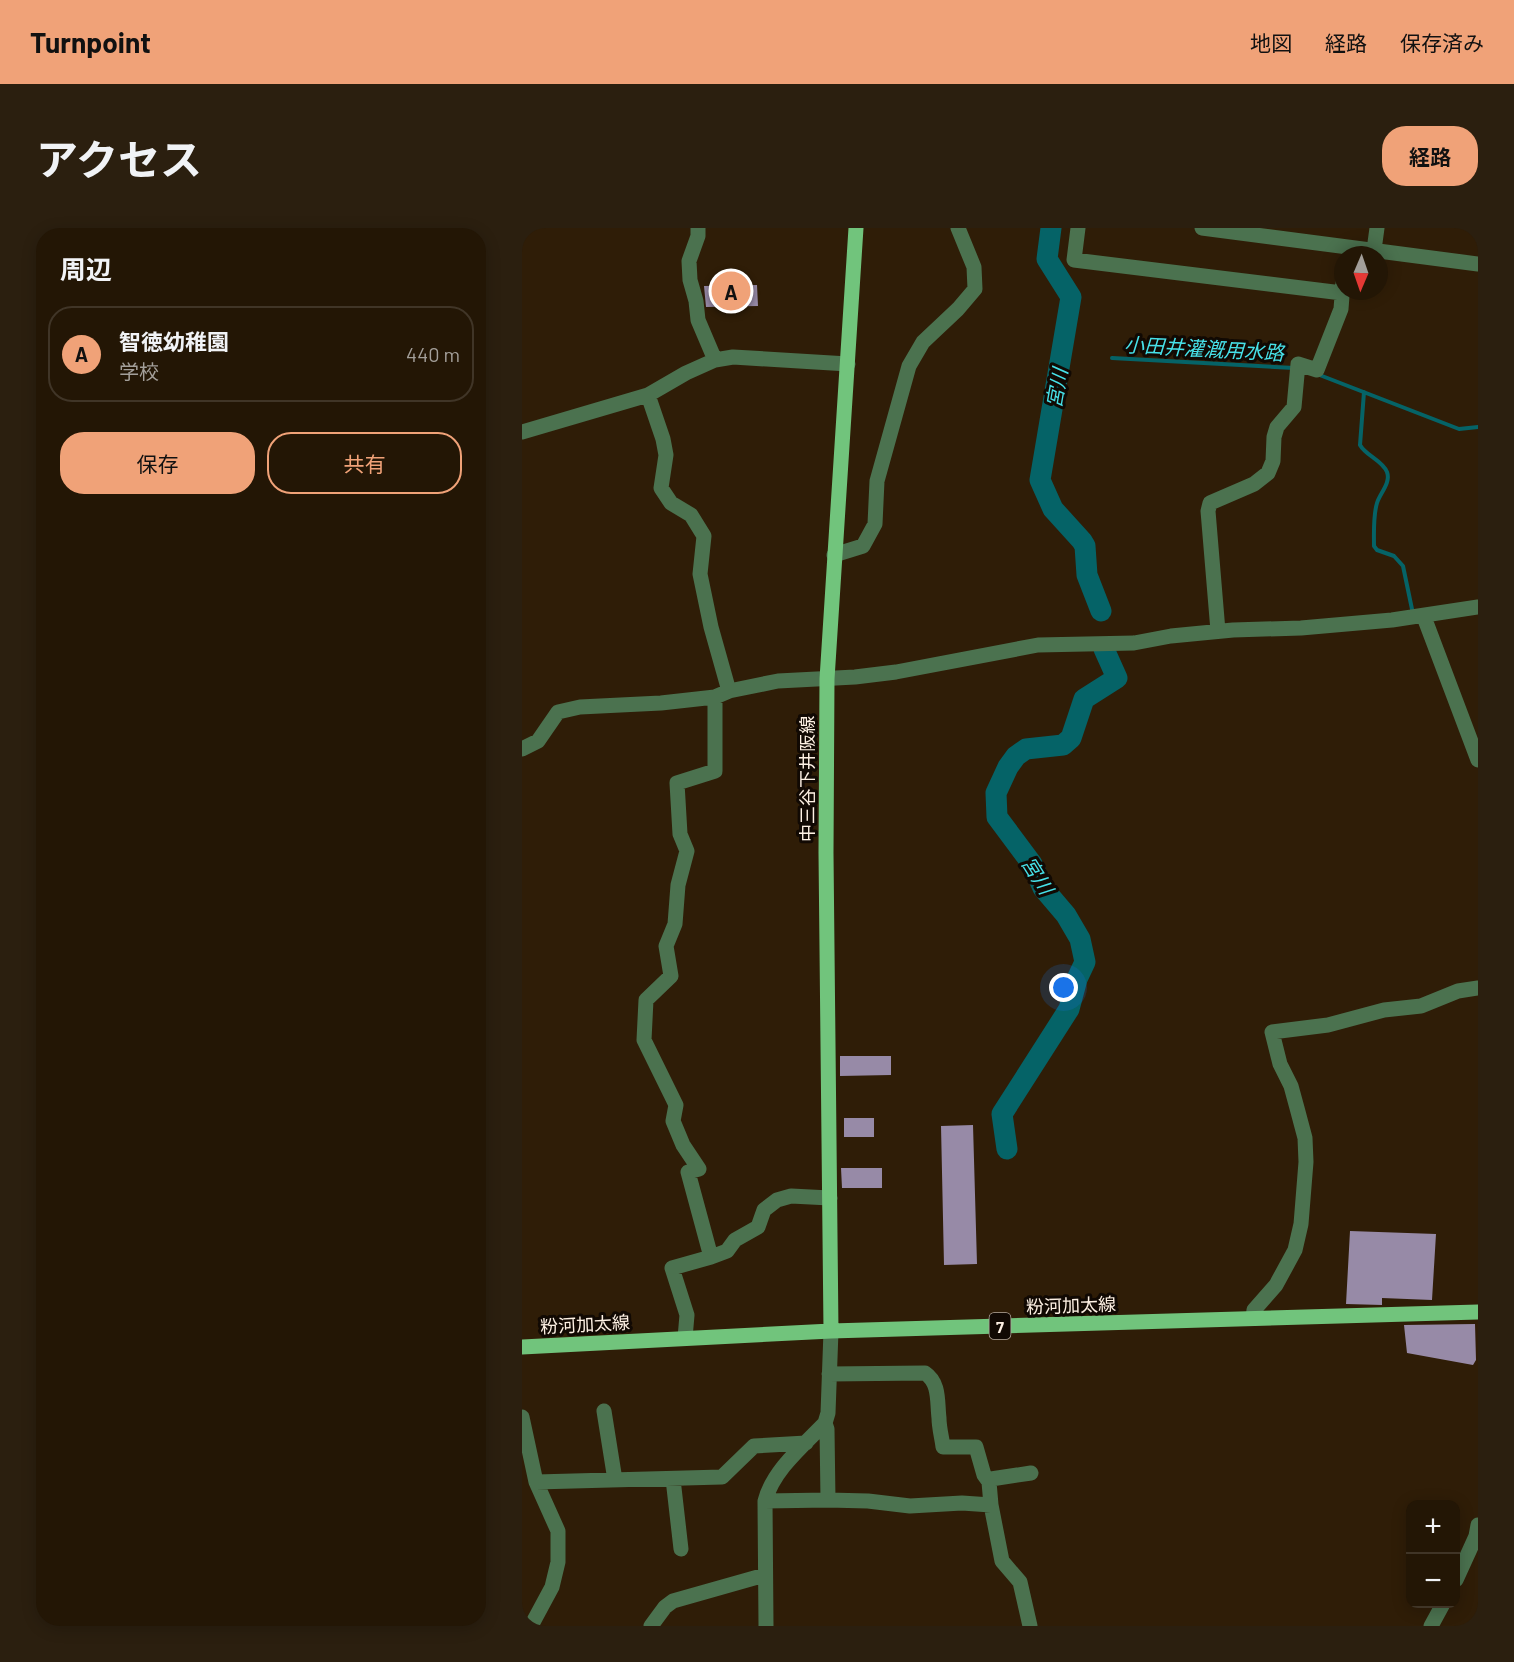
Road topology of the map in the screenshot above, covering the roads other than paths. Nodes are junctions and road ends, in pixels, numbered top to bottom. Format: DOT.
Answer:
graph roads {
  1 [pos="698,228"];
  2 [pos="856,228"];
  3 [pos="958,228"];
  4 [pos="1078,228"];
  5 [pos="1202,228"];
  6 [pos="1377,228"];
  7 [pos="1374,246"];
  8 [pos="1334,248"];
  9 [pos="1388,251"];
  10 [pos="1478,264"];
  11 [pos="1334,287"];
  12 [pos="1341,300"];
  13 [pos="715,360"];
  14 [pos="849,364"];
  15 [pos="648,396"];
  16 [pos="522,432"];
  17 [pos="834,555"];
  18 [pos="1478,607"];
  19 [pos="1424,617"];
  20 [pos="1218,631"];
  21 [pos="827,679"];
  22 [pos="722,694"];
  23 [pos="522,749"];
  24 [pos="1478,760"];
  25 [pos="1478,988"];
  26 [pos="830,1198"];
  27 [pos="711,1257"];
  28 [pos="1478,1312"];
  29 [pos="1254,1318"];
  30 [pos="831,1331"];
  31 [pos="685,1338"];
  32 [pos="522,1347"];
  33 [pos="829,1374"];
  34 [pos="604,1411"];
  35 [pos="522,1417"];
  36 [pos="825,1423"];
  37 [pos="806,1443"];
  38 [pos="1031,1473"];
  39 [pos="673,1479"];
  40 [pos="615,1480"];
  41 [pos="536,1482"];
  42 [pos="988,1482"];
  43 [pos="828,1500"];
  44 [pos="765,1501"];
  45 [pos="991,1505"];
  46 [pos="1478,1525"];
  47 [pos="681,1549"];
  48 [pos="1460,1570"];
  49 [pos="765,1575"];
  50 [pos="1441,1608"];
  51 [pos="531,1626"];
  52 [pos="651,1626"];
  53 [pos="766,1626"];
  54 [pos="1030,1626"];
  55 [pos="1431,1626"];
  1 -- 13 [label="street"];
  2 -- 14 [label="main road, 中三谷下井阪線"];
  3 -- 17 [label="street"];
  4 -- 11 [label="street"];
  5 -- 8 [label="street"];
  6 -- 7 [label="street"];
  9 -- 10 [label="street"];
  12 -- 20 [label="street"];
  13 -- 14 [label="street"];
  13 -- 15 [label="street"];
  14 -- 17 [label="main road, 中三谷下井阪線"];
  15 -- 16 [label="street"];
  15 -- 22 [label="street"];
  17 -- 21 [label="main road, 中三谷下井阪線"];
  18 -- 19 [label="street"];
  19 -- 20 [label="street"];
  19 -- 24 [label="street"];
  20 -- 21 [label="street"];
  21 -- 22 [label="street"];
  21 -- 26 [label="main road, 中三谷下井阪線"];
  22 -- 23 [label="street"];
  22 -- 27 [label="street"];
  25 -- 29 [label="street"];
  26 -- 27 [label="street"];
  26 -- 30 [label="main road, 中三谷下井阪線"];
  27 -- 31 [label="street"];
  28 -- 29 [label="main road, 粉河加太線 / 7"];
  29 -- 30 [label="main road, 粉河加太線 / 7"];
  30 -- 31 [label="main road, 粉河加太線 / 7"];
  30 -- 33 [label="street"];
  31 -- 32 [label="main road, 粉河加太線 / 7"];
  33 -- 36 [label="street"];
  33 -- 42 [label="street"];
  34 -- 40 [label="street"];
  35 -- 41 [label="street"];
  36 -- 37 [label="street"];
  36 -- 43 [label="street"];
  37 -- 39 [label="street"];
  37 -- 44 [label="street"];
  38 -- 42 [label="street"];
  39 -- 40 [label="street"];
  39 -- 47 [label="street"];
  40 -- 41 [label="street"];
  41 -- 51 [label="street"];
  42 -- 45 [label="street"];
  43 -- 44 [label="street"];
  43 -- 45 [label="street"];
  44 -- 49 [label="street"];
  45 -- 54 [label="street"];
  46 -- 48 [label="street"];
  49 -- 52 [label="street"];
  49 -- 53 [label="street"];
  50 -- 55 [label="street"];
}
